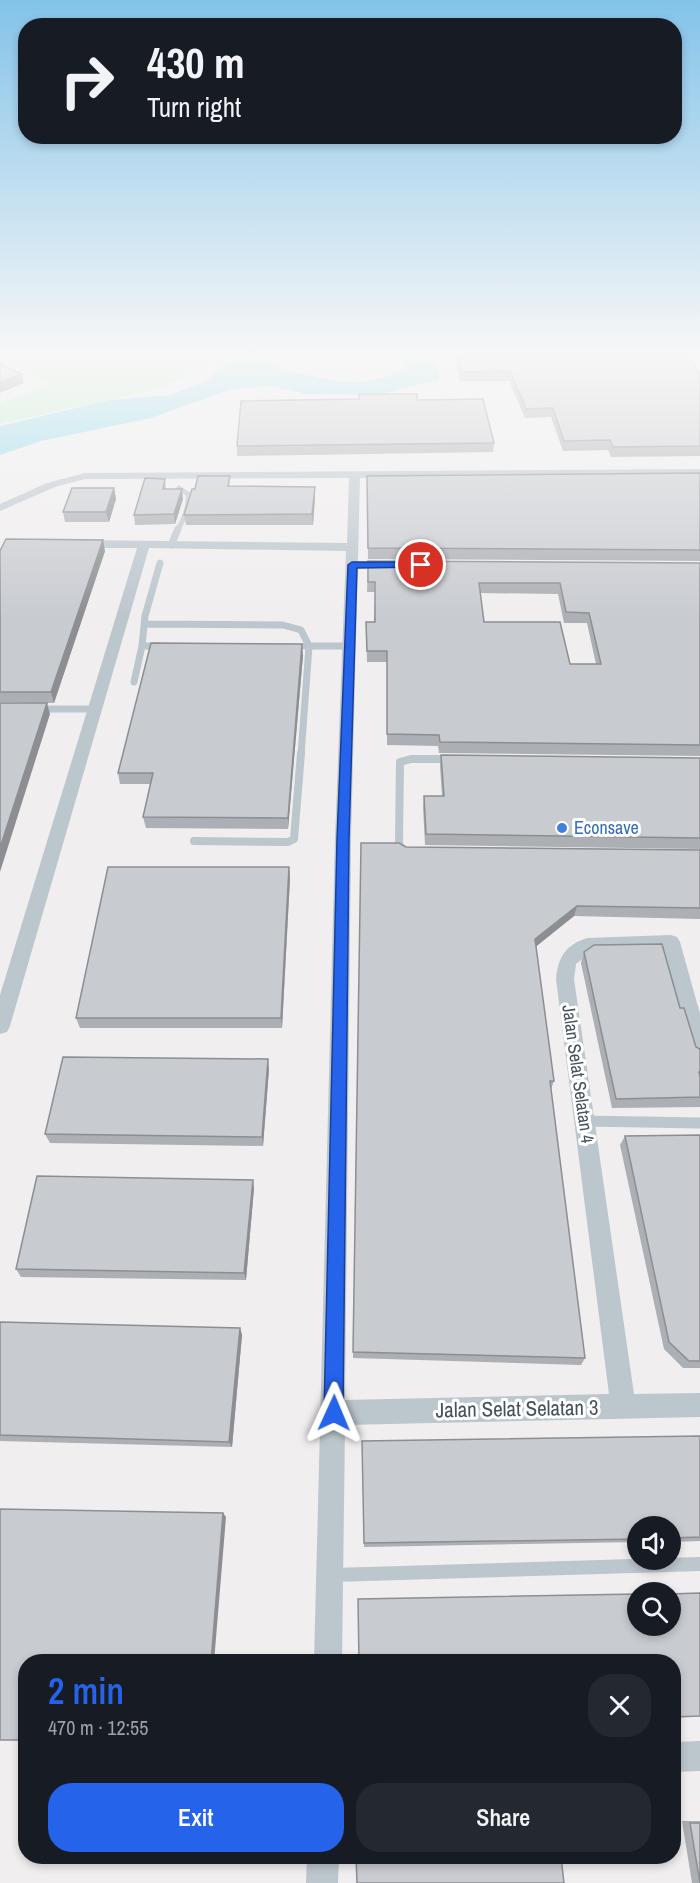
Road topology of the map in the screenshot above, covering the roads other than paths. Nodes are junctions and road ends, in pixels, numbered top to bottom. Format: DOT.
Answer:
graph roads {
  1 [pos="700,472"];
  2 [pos="351,479"];
  3 [pos="179,488"];
  4 [pos="0,508"];
  5 [pos="65,544"];
  6 [pos="144,545"];
  7 [pos="171,545"];
  8 [pos="356,559"];
  9 [pos="160,563"];
  10 [pos="144,624"];
  11 [pos="142,646"];
  12 [pos="166,646"];
  13 [pos="297,646"];
  14 [pos="309,646"];
  15 [pos="348,646"];
  16 [pos="134,682"];
  17 [pos="24,709"];
  18 [pos="96,709"];
  19 [pos="458,759"];
  20 [pos="194,841"];
  21 [pos="411,852"];
  22 [pos="0,1026"];
  23 [pos="700,1050"];
  24 [pos="584,1121"];
  25 [pos="700,1123"];
  26 [pos="700,1405"];
  27 [pos="623,1407"];
  28 [pos="334,1413"];
  29 [pos="700,1564"];
  30 [pos="330,1575"];
  31 [pos="328,1654"];
  32 [pos="700,1756"];
  33 [pos="681,1757"];
  34 [pos="323,1864"];
  35 [pos="322,1883"];
  1 -- 2 [label="street"];
  2 -- 4 [label="street"];
  2 -- 8 [label="street"];
  3 -- 7 [label="lane"];
  5 -- 6 [label="street"];
  6 -- 7 [label="street"];
  6 -- 18 [label="street"];
  7 -- 8 [label="street"];
  8 -- 15 [label="street"];
  9 -- 10 [label="lane"];
  10 -- 11 [label="lane"];
  10 -- 14 [label="lane"];
  11 -- 12 [label="lane"];
  11 -- 16 [label="lane"];
  13 -- 14 [label="lane"];
  14 -- 15 [label="lane"];
  14 -- 20 [label="lane"];
  15 -- 28 [label="street"];
  17 -- 18 [label="lane"];
  18 -- 22 [label="street"];
  19 -- 21 [label="lane"];
  23 -- 24 [label="street, Jalan Selat Selatan 4"];
  24 -- 25 [label="lane"];
  24 -- 27 [label="street, Jalan Selat Selatan 4"];
  26 -- 27 [label="street, Jalan Selat Selatan 3"];
  27 -- 28 [label="street, Jalan Selat Selatan 3"];
  28 -- 30 [label="street"];
  29 -- 30 [label="lane"];
  30 -- 31 [label="street"];
  32 -- 33 [label="street"];
  34 -- 35 [label="street"];
}
